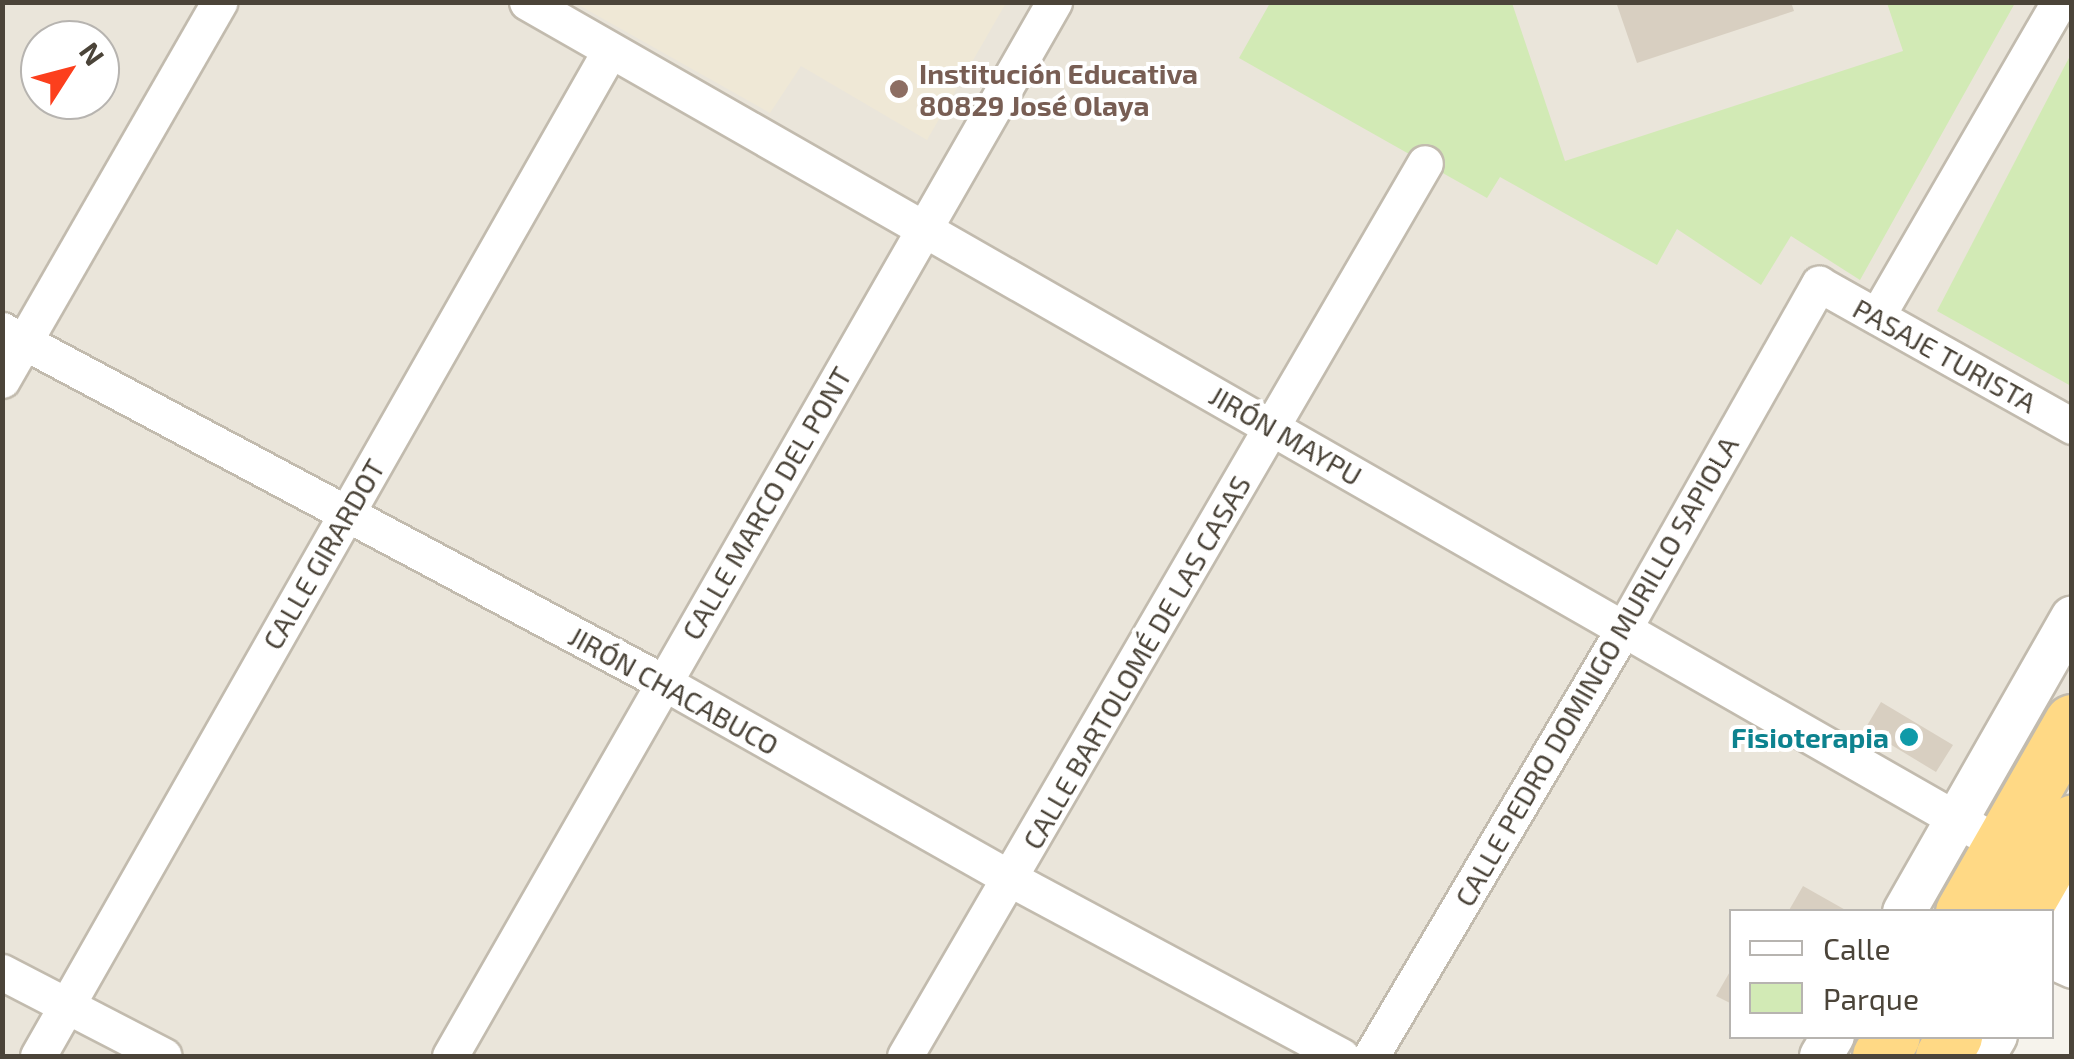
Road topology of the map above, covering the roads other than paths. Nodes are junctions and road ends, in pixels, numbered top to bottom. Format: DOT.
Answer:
graph roads {
  1 [pos="219,2"];
  2 [pos="527,2"];
  3 [pos="1054,2"];
  4 [pos="2060,2"];
  5 [pos="609,52"];
  6 [pos="1425,163"];
  7 [pos="926,227"];
  8 [pos="1819,284"];
  9 [pos="1878,316"];
  10 [pos="13,336"];
  11 [pos="2,380"];
  12 [pos="2072,426"];
  13 [pos="1273,428"];
  14 [pos="346,514"];
  15 [pos="2072,618"];
  16 [pos="1623,630"];
  17 [pos="663,682"];
  18 [pos="2072,722"];
  19 [pos="2028,862"];
  20 [pos="1009,878"];
  21 [pos="1911,909"];
  22 [pos="1967,909"];
  23 [pos="2042,909"];
  24 [pos="2,972"];
  25 [pos="67,1005"];
  26 [pos="38,1056"];
  27 [pos="164,1056"];
  28 [pos="450,1056"];
  29 [pos="905,1056"];
  30 [pos="1342,1056"];
  31 [pos="1371,1056"];
  1 -- 10 [label="street"];
  2 -- 5 [label="street, JIRÓN MAYPU"];
  3 -- 7 [label="street, CALLE MARCO DEL PONT"];
  4 -- 9 [label="street"];
  5 -- 7 [label="street, JIRÓN MAYPU"];
  5 -- 14 [label="street, CALLE GIRARDOT"];
  6 -- 13 [label="street, CALLE BARTOLOMÉ DE LAS CASAS"];
  7 -- 13 [label="street, JIRÓN MAYPU"];
  7 -- 17 [label="street, CALLE MARCO DEL PONT"];
  8 -- 9 [label="street, PASAJE TURISTA"];
  8 -- 16 [label="street, CALLE PEDRO DOMINGO MURILLO SAPIOLA"];
  9 -- 12 [label="street, PASAJE TURISTA"];
  10 -- 11 [label="street"];
  10 -- 14 [label="street, JIRÓN CHACABUCO"];
  13 -- 16 [label="street, JIRÓN MAYPU"];
  13 -- 20 [label="street, CALLE BARTOLOMÉ DE LAS CASAS"];
  14 -- 17 [label="street, JIRÓN CHACABUCO"];
  14 -- 25 [label="street, CALLE GIRARDOT"];
  15 -- 19 [label="street"];
  16 -- 19 [label="street, JIRÓN MAYPU"];
  16 -- 31 [label="street, CALLE PEDRO DOMINGO MURILLO SAPIOLA"];
  17 -- 20 [label="street, JIRÓN CHACABUCO"];
  17 -- 28 [label="street, CALLE MARCO DEL PONT"];
  18 -- 19 [label="highway"];
  19 -- 21 [label="street"];
  19 -- 22 [label="highway"];
  19 -- 23 [label="street"];
  20 -- 29 [label="street, CALLE BARTOLOMÉ DE LAS CASAS"];
  20 -- 30 [label="street, JIRÓN CHACABUCO"];
  24 -- 25 [label="street"];
  25 -- 26 [label="street, CALLE GIRARDOT"];
  25 -- 27 [label="street"];
}
